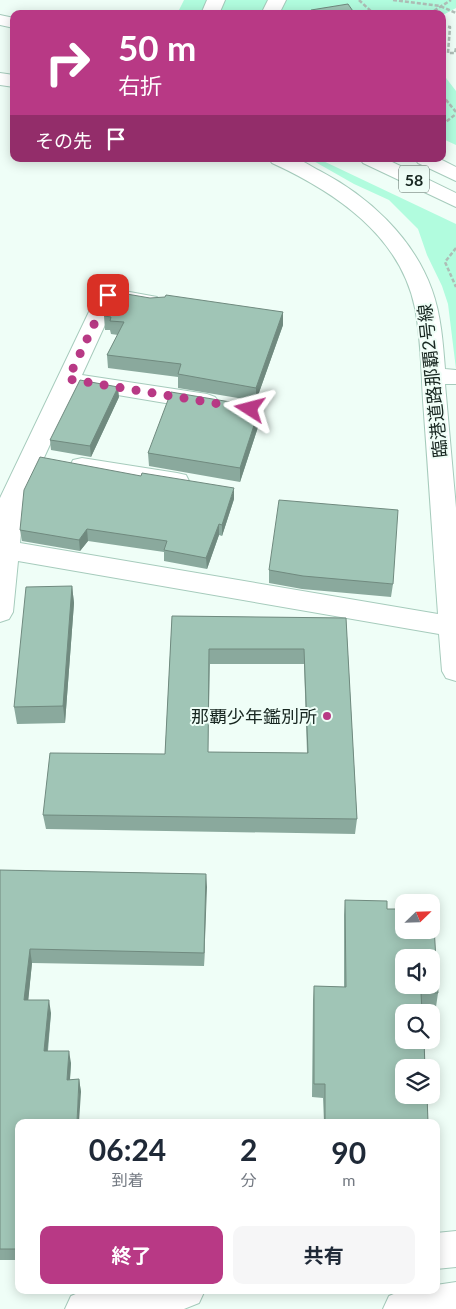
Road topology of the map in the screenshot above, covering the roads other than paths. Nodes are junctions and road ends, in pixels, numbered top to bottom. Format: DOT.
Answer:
graph roads {
  1 [pos="286,162"];
  2 [pos="376,162"];
  3 [pos="431,162"];
  4 [pos="456,175"];
  5 [pos="456,201"];
  6 [pos="151,302"];
  7 [pos="433,376"];
  8 [pos="456,377"];
  9 [pos="68,379"];
  10 [pos="231,406"];
  11 [pos="31,457"];
  12 [pos="449,482"];
  13 [pos="203,485"];
  14 [pos="451,532"];
  15 [pos="5,550"];
  16 [pos="0,612"];
  17 [pos="452,626"];
  18 [pos="456,671"];
  19 [pos="456,1249"];
  20 [pos="440,1251"];
  21 [pos="165,1294"];
  22 [pos="456,1301"];
  23 [pos="84,1309"];
  24 [pos="402,1309"];
  1 -- 7 [label="main road, 臨港道路那覇2号線"];
  2 -- 5 [label="main road, 58"];
  3 -- 4 [label="main road, 58"];
  6 -- 9 [label="main road"];
  7 -- 8 [label="main road"];
  7 -- 12 [label="main road, 臨港道路那覇2号線"];
  9 -- 10 [label="main road"];
  9 -- 11 [label="main road"];
  11 -- 13 [label="main road"];
  11 -- 15 [label="main road"];
  12 -- 14 [label="main road, 臨港道路那覇2号線"];
  14 -- 17 [label="main road, 臨港道路那覇2号線"];
  15 -- 16 [label="main road"];
  15 -- 17 [label="main road"];
  17 -- 18 [label="main road, 臨港道路那覇2号線"];
  19 -- 20 [label="main road"];
  21 -- 23 [label="main road"];
  22 -- 24 [label="main road"];
}
